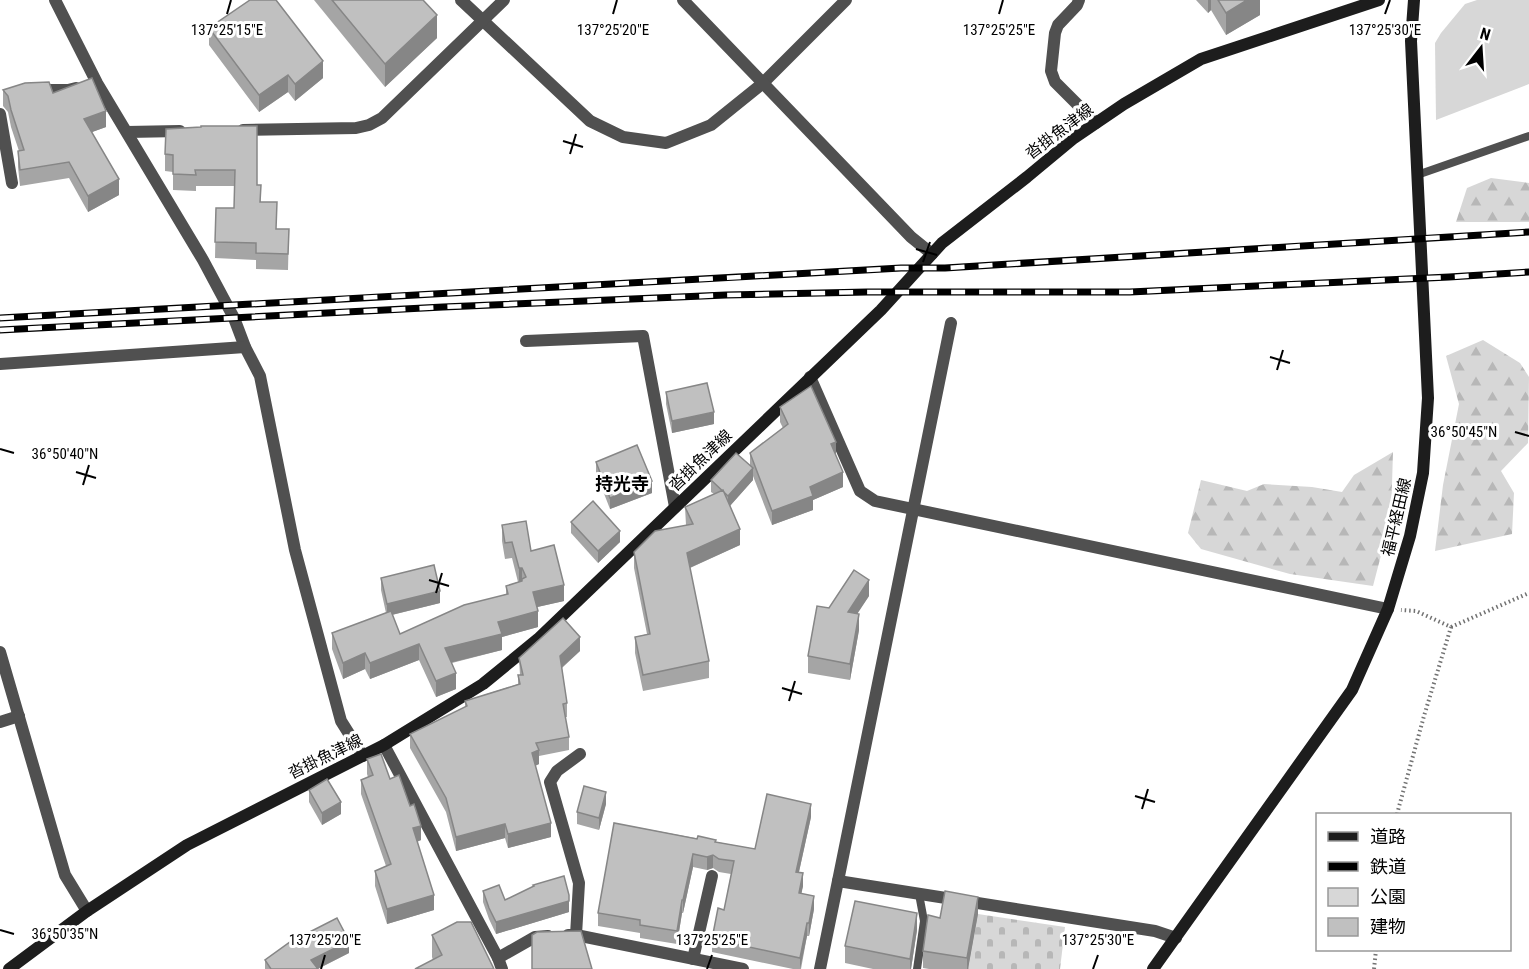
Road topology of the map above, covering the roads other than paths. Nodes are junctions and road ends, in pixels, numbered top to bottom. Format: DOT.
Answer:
graph roads {
  1 [pos="55,0"];
  2 [pos="461,0"];
  3 [pos="504,0"];
  4 [pos="683,0"];
  5 [pos="846,0"];
  6 [pos="1079,0"];
  7 [pos="1379,0"];
  8 [pos="1414,0"];
  9 [pos="482,20"];
  10 [pos="97,83"];
  11 [pos="762,84"];
  12 [pos="23,91"];
  13 [pos="0,114"];
  14 [pos="1096,123"];
  15 [pos="230,130"];
  16 [pos="195,131"];
  17 [pos="127,132"];
  18 [pos="1529,136"];
  19 [pos="1417,175"];
  20 [pos="12,183"];
  21 [pos="932,254"];
  22 [pos="951,323"];
  23 [pos="526,341"];
  24 [pos="245,347"];
  25 [pos="0,364"];
  26 [pos="810,377"];
  27 [pos="675,507"];
  28 [pos="914,509"];
  29 [pos="1388,609"];
  30 [pos="0,652"];
  31 [pos="19,717"];
  32 [pos="0,722"];
  33 [pos="384,745"];
  34 [pos="580,754"];
  35 [pos="363,756"];
  36 [pos="712,876"];
  37 [pos="838,881"];
  38 [pos="919,894"];
  39 [pos="87,911"];
  40 [pos="576,935"];
  41 [pos="1176,938"];
  42 [pos="693,959"];
  43 [pos="500,964"];
  44 [pos="9,969"];
  45 [pos="743,969"];
  46 [pos="820,969"];
  47 [pos="917,969"];
  48 [pos="1153,969"];
  1 -- 10 [label="street"];
  2 -- 9 [label="street"];
  3 -- 9 [label="street"];
  4 -- 11 [label="street"];
  5 -- 11 [label="street"];
  6 -- 14 [label="street"];
  7 -- 14 [label="main road, 沓掛魚津線"];
  8 -- 19 [label="main road, 福平経田線"];
  9 -- 11 [label="street"];
  9 -- 15 [label="street"];
  10 -- 12 [label="street"];
  10 -- 17 [label="street"];
  11 -- 21 [label="street"];
  13 -- 20 [label="street"];
  14 -- 21 [label="main road, 沓掛魚津線"];
  16 -- 17 [label="street"];
  17 -- 24 [label="street"];
  18 -- 19 [label="lane"];
  19 -- 29 [label="main road, 福平経田線"];
  21 -- 26 [label="main road, 沓掛魚津線"];
  22 -- 28 [label="street"];
  23 -- 27 [label="street"];
  24 -- 25 [label="street"];
  24 -- 35 [label="street"];
  26 -- 27 [label="main road, 沓掛魚津線"];
  26 -- 28 [label="street"];
  27 -- 33 [label="main road, 沓掛魚津線"];
  28 -- 29 [label="street"];
  28 -- 37 [label="street"];
  29 -- 41 [label="main road, 福平経田線"];
  30 -- 31 [label="street"];
  31 -- 32 [label="street"];
  31 -- 39 [label="street"];
  33 -- 35 [label="main road, 沓掛魚津線"];
  33 -- 43 [label="street"];
  34 -- 40 [label="street"];
  35 -- 39 [label="main road, 沓掛魚津線"];
  36 -- 42 [label="street"];
  37 -- 38 [label="street"];
  37 -- 46 [label="street"];
  38 -- 41 [label="street"];
  38 -- 47 [label="lane"];
  39 -- 44 [label="main road, 沓掛魚津線"];
  40 -- 42 [label="street"];
  40 -- 43 [label="street"];
  41 -- 48 [label="main road, 福平経田線"];
  42 -- 45 [label="street"];
}
